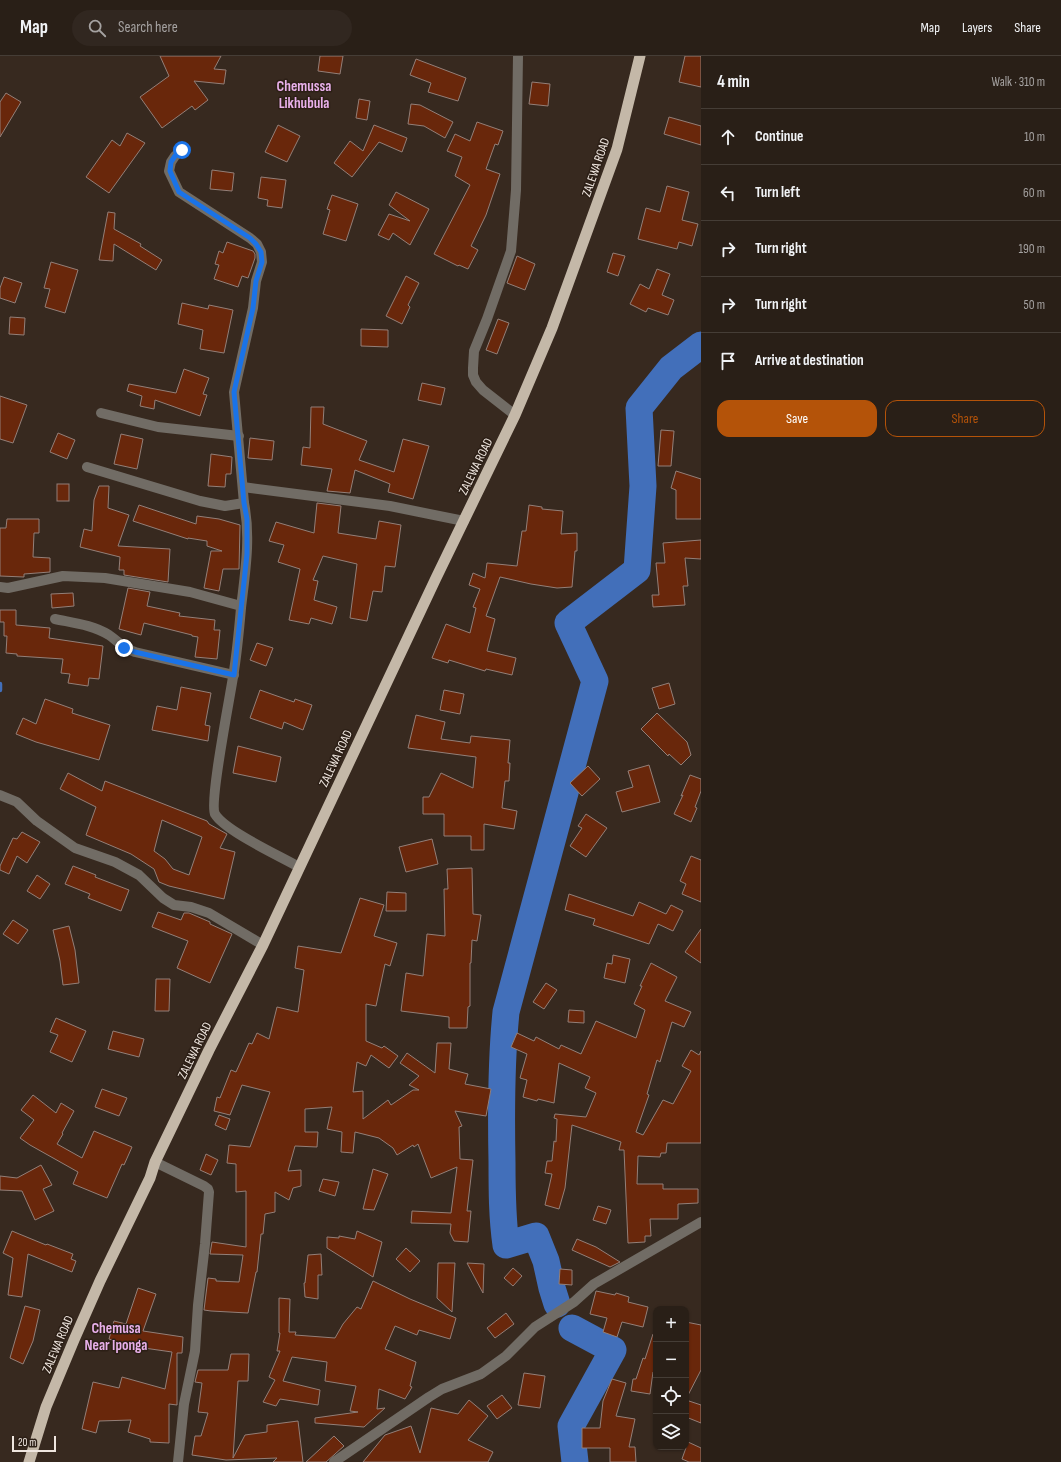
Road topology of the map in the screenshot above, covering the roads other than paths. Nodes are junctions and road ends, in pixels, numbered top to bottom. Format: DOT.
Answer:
graph roads {
  1 [pos="518,56"];
  2 [pos="640,56"];
  3 [pos="182,150"];
  4 [pos="101,413"];
  5 [pos="515,415"];
  6 [pos="239,436"];
  7 [pos="87,467"];
  8 [pos="243,487"];
  9 [pos="244,503"];
  10 [pos="464,521"];
  11 [pos="0,587"];
  12 [pos="242,606"];
  13 [pos="55,619"];
  14 [pos="234,675"];
  15 [pos="0,794"];
  16 [pos="299,867"];
  17 [pos="263,945"];
  18 [pos="155,1162"];
  19 [pos="701,1222"];
  20 [pos="29,1462"];
  21 [pos="178,1462"];
  22 [pos="334,1462"];
  1 -- 5 [label="street"];
  2 -- 5 [label="highway, ZALEWA ROAD"];
  3 -- 6 [label="street"];
  4 -- 6 [label="street"];
  5 -- 10 [label="highway, ZALEWA ROAD"];
  6 -- 8 [label="street"];
  7 -- 9 [label="street"];
  8 -- 9 [label="street"];
  8 -- 10 [label="street"];
  9 -- 12 [label="street"];
  10 -- 16 [label="highway, ZALEWA ROAD"];
  11 -- 12 [label="street"];
  12 -- 14 [label="street"];
  13 -- 14 [label="street"];
  14 -- 16 [label="street"];
  15 -- 17 [label="street"];
  16 -- 17 [label="highway, ZALEWA ROAD"];
  17 -- 18 [label="highway, ZALEWA ROAD"];
  18 -- 20 [label="highway, ZALEWA ROAD"];
  18 -- 21 [label="street"];
  19 -- 22 [label="street"];
}
